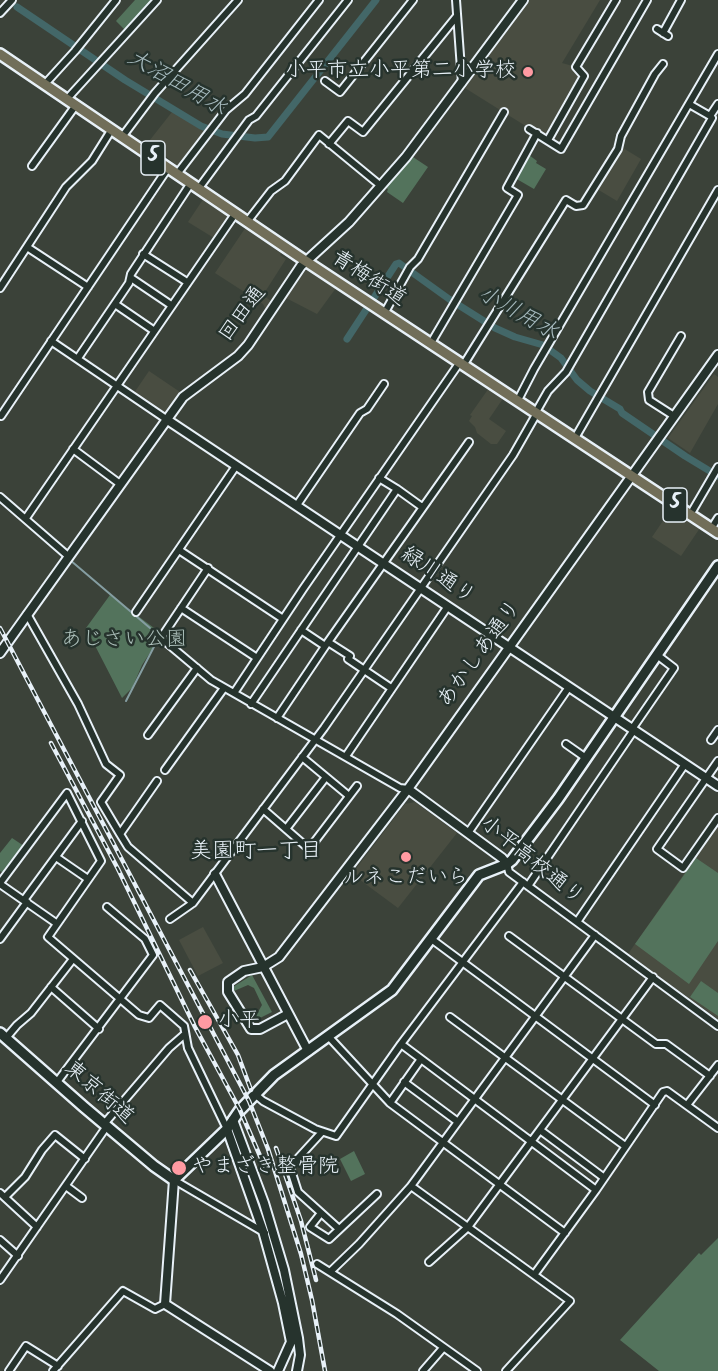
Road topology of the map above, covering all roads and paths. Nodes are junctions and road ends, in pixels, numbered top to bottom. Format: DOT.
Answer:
graph roads {
  1 [pos="12,0"];
  2 [pos="116,0"];
  3 [pos="157,0"];
  4 [pos="238,0"];
  5 [pos="319,0"];
  6 [pos="348,0"];
  7 [pos="413,0"];
  8 [pos="456,0"];
  9 [pos="616,0"];
  10 [pos="647,0"];
  11 [pos="681,0"];
  12 [pos="519,1"];
  13 [pos="0,13"];
  14 [pos="457,16"];
  15 [pos="663,33"];
  16 [pos="0,54"];
  17 [pos="718,54"];
  18 [pos="663,64"];
  19 [pos="325,81"];
  20 [pos="45,84"];
  21 [pos="462,84"];
  22 [pos="67,99"];
  23 [pos="689,104"];
  24 [pos="718,104"];
  25 [pos="76,105"];
  26 [pos="504,112"];
  27 [pos="710,116"];
  28 [pos="112,129"];
  29 [pos="529,129"];
  30 [pos="537,133"];
  31 [pos="122,136"];
  32 [pos="548,141"];
  33 [pos="329,144"];
  34 [pos="32,166"];
  35 [pos="168,168"];
  36 [pos="177,174"];
  37 [pos="195,186"];
  38 [pos="381,186"];
  39 [pos="718,190"];
  40 [pos="235,214"];
  41 [pos="247,222"];
  42 [pos="27,247"];
  43 [pos="143,254"];
  44 [pos="306,261"];
  45 [pos="131,278"];
  46 [pos="187,282"];
  47 [pos="88,287"];
  48 [pos="0,288"];
  49 [pos="115,304"];
  50 [pos="171,305"];
  51 [pos="385,312"];
  52 [pos="153,330"];
  53 [pos="681,336"];
  54 [pos="51,341"];
  55 [pos="431,343"];
  56 [pos="718,355"];
  57 [pos="78,358"];
  58 [pos="462,363"];
  59 [pos="384,384"];
  60 [pos="117,385"];
  61 [pos="518,400"];
  62 [pos="537,412"];
  63 [pos="1,416"];
  64 [pos="674,416"];
  65 [pos="166,418"];
  66 [pos="575,438"];
  67 [pos="468,442"];
  68 [pos="73,449"];
  69 [pos="236,466"];
  70 [pos="715,472"];
  71 [pos="632,476"];
  72 [pos="379,478"];
  73 [pos="120,484"];
  74 [pos="397,489"];
  75 [pos="0,497"];
  76 [pos="297,506"];
  77 [pos="422,507"];
  78 [pos="690,515"];
  79 [pos="26,518"];
  80 [pos="718,518"];
  81 [pos="715,531"];
  82 [pos="340,535"];
  83 [pos="358,546"];
  84 [pos="179,550"];
  85 [pos="68,556"];
  86 [pos="383,563"];
  87 [pos="718,566"];
  88 [pos="208,568"];
  89 [pos="420,587"];
  90 [pos="448,606"];
  91 [pos="182,608"];
  92 [pos="136,612"];
  93 [pos="27,614"];
  94 [pos="283,619"];
  95 [pos="302,630"];
  96 [pos="327,644"];
  97 [pos="509,646"];
  98 [pos="0,653"];
  99 [pos="657,655"];
  100 [pos="257,658"];
  101 [pos="197,668"];
  102 [pos="364,670"];
  103 [pos="569,687"];
  104 [pos="224,688"];
  105 [pos="391,688"];
  106 [pos="234,693"];
  107 [pos="251,704"];
  108 [pos="614,717"];
  109 [pos="277,718"];
  110 [pos="633,729"];
  111 [pos="718,730"];
  112 [pos="148,735"];
  113 [pos="315,739"];
  114 [pos="711,740"];
  115 [pos="566,744"];
  116 [pos="346,756"];
  117 [pos="302,757"];
  118 [pos="586,758"];
  119 [pos="718,761"];
  120 [pos="685,764"];
  121 [pos="165,770"];
  122 [pos="326,777"];
  123 [pos="706,778"];
  124 [pos="157,781"];
  125 [pos="357,786"];
  126 [pos="718,786"];
  127 [pos="408,789"];
  128 [pos="349,796"];
  129 [pos="263,809"];
  130 [pos="718,818"];
  131 [pos="82,821"];
  132 [pos="286,829"];
  133 [pos="468,833"];
  134 [pos="120,834"];
  135 [pos="56,857"];
  136 [pos="507,864"];
  137 [pos="215,874"];
  138 [pos="88,879"];
  139 [pos="0,884"];
  140 [pos="525,884"];
  141 [pos="25,901"];
  142 [pos="193,903"];
  143 [pos="107,907"];
  144 [pos="170,919"];
  145 [pos="577,922"];
  146 [pos="56,923"];
  147 [pos="595,935"];
  148 [pos="509,936"];
  149 [pos="430,938"];
  150 [pos="0,939"];
  151 [pos="73,959"];
  152 [pos="462,962"];
  153 [pos="263,967"];
  154 [pos="564,977"];
  155 [pos="653,977"];
  156 [pos="51,987"];
  157 [pos="122,998"];
  158 [pos="288,1014"];
  159 [pos="450,1017"];
  160 [pos="535,1017"];
  161 [pos="622,1019"];
  162 [pos="718,1026"];
  163 [pos="99,1029"];
  164 [pos="185,1034"];
  165 [pos="2,1035"];
  166 [pos="329,1037"];
  167 [pos="401,1044"];
  168 [pos="308,1053"];
  169 [pos="506,1057"];
  170 [pos="421,1059"];
  171 [pos="593,1059"];
  172 [pos="718,1065"];
  173 [pos="710,1076"];
  174 [pos="57,1082"];
  175 [pos="404,1082"];
  176 [pos="372,1084"];
  177 [pos="255,1095"];
  178 [pos="475,1099"];
  179 [pos="562,1100"];
  180 [pos="390,1103"];
  181 [pos="655,1105"];
  182 [pos="687,1105"];
  183 [pos="458,1122"];
  184 [pos="717,1124"];
  185 [pos="106,1125"];
  186 [pos="230,1125"];
  187 [pos="540,1130"];
  188 [pos="322,1132"];
  189 [pos="532,1141"];
  190 [pos="442,1143"];
  191 [pos="626,1146"];
  192 [pos="85,1160"];
  193 [pos="603,1177"];
  194 [pos="174,1180"];
  195 [pos="499,1185"];
  196 [pos="66,1186"];
  197 [pos="411,1186"];
  198 [pos="596,1190"];
  199 [pos="377,1194"];
  200 [pos="2,1195"];
  201 [pos="82,1198"];
  202 [pos="321,1213"];
  203 [pos="37,1227"];
  204 [pos="468,1227"];
  205 [pos="339,1229"];
  206 [pos="263,1231"];
  207 [pos="565,1233"];
  208 [pos="275,1239"];
  209 [pos="0,1240"];
  210 [pos="18,1256"];
  211 [pos="429,1262"];
  212 [pos="317,1264"];
  213 [pos="330,1272"];
  214 [pos="534,1275"];
  215 [pos="1,1277"];
  216 [pos="165,1304"];
  217 [pos="443,1348"];
  218 [pos="56,1368"];
  219 [pos="9,1371"];
  220 [pos="270,1371"];
  221 [pos="278,1371"];
  222 [pos="297,1371"];
  223 [pos="423,1371"];
  224 [pos="477,1371"];
  225 [pos="506,1371"];
  1 -- 13 [label="street"];
  2 -- 20 [label="street"];
  3 -- 22 [label="street"];
  4 -- 31 [label="street"];
  5 -- 36 [label="street"];
  6 -- 37 [label="street"];
  7 -- 19 [label="street"];
  8 -- 14 [label="street"];
  9 -- 32 [label="street"];
  10 -- 32 [label="street"];
  11 -- 15 [label="street"];
  12 -- 21 [label="street, 回田通"];
  14 -- 21 [label="street"];
  14 -- 33 [label="street"];
  16 -- 20 [label="main road, 青梅街道 / 5"];
  17 -- 23 [label="street"];
  18 -- 58 [label="street"];
  20 -- 22 [label="main road, 青梅街道 / 5"];
  21 -- 38 [label="street, 回田通"];
  22 -- 25 [label="main road, 青梅街道 / 5"];
  23 -- 27 [label="street"];
  23 -- 61 [label="street"];
  24 -- 27 [label="street"];
  25 -- 28 [label="main road, 青梅街道 / 5"];
  25 -- 34 [label="street"];
  26 -- 51 [label="street"];
  27 -- 62 [label="street"];
  28 -- 31 [label="main road, 青梅街道 / 5"];
  28 -- 42 [label="street"];
  29 -- 30 [label="street"];
  30 -- 32 [label="street"];
  30 -- 55 [label="street"];
  31 -- 35 [label="main road, 青梅街道 / 5"];
  33 -- 38 [label="street"];
  33 -- 41 [label="street"];
  35 -- 36 [label="main road, 青梅街道 / 5"];
  35 -- 47 [label="street"];
  36 -- 37 [label="main road, 青梅街道 / 5"];
  37 -- 40 [label="main road, 青梅街道 / 5"];
  37 -- 43 [label="street"];
  38 -- 44 [label="street, 回田通"];
  39 -- 66 [label="street"];
  40 -- 41 [label="main road, 青梅街道 / 5"];
  40 -- 46 [label="street"];
  41 -- 44 [label="main road, 青梅街道 / 5"];
  42 -- 47 [label="street"];
  42 -- 48 [label="street"];
  43 -- 45 [label="street"];
  43 -- 46 [label="street"];
  44 -- 51 [label="main road, 青梅街道 / 5"];
  44 -- 65 [label="street, 回田通"];
  45 -- 49 [label="street"];
  45 -- 50 [label="street"];
  46 -- 50 [label="street"];
  47 -- 54 [label="street"];
  49 -- 52 [label="street"];
  49 -- 57 [label="street"];
  50 -- 52 [label="street"];
  51 -- 55 [label="main road, 青梅街道 / 5"];
  52 -- 60 [label="street"];
  53 -- 64 [label="street"];
  54 -- 57 [label="street"];
  54 -- 63 [label="street"];
  55 -- 58 [label="main road, 青梅街道 / 5"];
  56 -- 64 [label="street, あかしあ通り"];
  57 -- 60 [label="street"];
  58 -- 61 [label="main road, 青梅街道 / 5"];
  58 -- 72 [label="street"];
  59 -- 76 [label="street"];
  60 -- 65 [label="street"];
  60 -- 68 [label="street"];
  61 -- 62 [label="main road, 青梅街道 / 5"];
  62 -- 66 [label="main road, 青梅街道 / 5"];
  62 -- 89 [label="street"];
  64 -- 71 [label="street, あかしあ通り"];
  65 -- 69 [label="street, 緑川通り"];
  65 -- 73 [label="street, 回田通"];
  66 -- 71 [label="main road, 青梅街道 / 5"];
  67 -- 77 [label="street"];
  68 -- 73 [label="street"];
  68 -- 79 [label="street"];
  69 -- 76 [label="street, 緑川通り"];
  69 -- 84 [label="street"];
  70 -- 78 [label="street"];
  71 -- 78 [label="main road, 青梅街道 / 5"];
  71 -- 97 [label="street, あかしあ通り"];
  72 -- 74 [label="street"];
  72 -- 82 [label="street"];
  73 -- 85 [label="street, 回田通"];
  74 -- 77 [label="street"];
  74 -- 83 [label="street"];
  75 -- 79 [label="street"];
  76 -- 82 [label="street, 緑川通り"];
  77 -- 86 [label="street"];
  78 -- 81 [label="main road, 青梅街道 / 5"];
  79 -- 85 [label="street"];
  80 -- 81 [label="street"];
  82 -- 83 [label="street, 緑川通り"];
  82 -- 94 [label="street"];
  83 -- 86 [label="street, 緑川通り"];
  83 -- 95 [label="street"];
  84 -- 88 [label="street"];
  84 -- 92 [label="street"];
  85 -- 93 [label="street, 回田通"];
  86 -- 89 [label="street, 緑川通り"];
  86 -- 96 [label="street"];
  87 -- 99 [label="main road"];
  88 -- 91 [label="street"];
  88 -- 94 [label="street"];
  89 -- 90 [label="street, 緑川通り"];
  89 -- 102 [label="street"];
  90 -- 97 [label="street, 緑川通り"];
  90 -- 105 [label="street"];
  91 -- 100 [label="street"];
  91 -- 101 [label="street, 小平高校通り"];
  93 -- 98 [label="street, 回田通"];
  93 -- 134 [label="street"];
  94 -- 100 [label="street"];
  95 -- 96 [label="street"];
  95 -- 107 [label="street"];
  96 -- 102 [label="street"];
  96 -- 109 [label="street"];
  97 -- 103 [label="street, 緑川通り"];
  97 -- 127 [label="street, あかしあ通り"];
  99 -- 108 [label="main road"];
  99 -- 110 [label="street"];
  100 -- 106 [label="street"];
  101 -- 104 [label="street, 小平高校通り"];
  101 -- 112 [label="street"];
  102 -- 105 [label="street"];
  102 -- 113 [label="street"];
  103 -- 108 [label="street, 緑川通り"];
  103 -- 133 [label="street"];
  104 -- 106 [label="street, 小平高校通り"];
  104 -- 121 [label="street"];
  105 -- 116 [label="street"];
  106 -- 107 [label="street, 小平高校通り"];
  107 -- 109 [label="street, 小平高校通り"];
  108 -- 110 [label="street, 緑川通り"];
  108 -- 118 [label="main road"];
  109 -- 113 [label="street, 小平高校通り"];
  110 -- 120 [label="street, 緑川通り"];
  110 -- 140 [label="street"];
  111 -- 114 [label="street"];
  113 -- 116 [label="street, 小平高校通り"];
  113 -- 117 [label="street"];
  115 -- 118 [label="street"];
  116 -- 127 [label="street, 小平高校通り"];
  117 -- 122 [label="street"];
  117 -- 129 [label="street"];
  118 -- 136 [label="main road"];
  119 -- 123 [label="street"];
  120 -- 123 [label="street, 緑川通り"];
  120 -- 145 [label="street"];
  122 -- 128 [label="street"];
  122 -- 132 [label="street"];
  123 -- 126 [label="street, 緑川通り"];
  123 -- 130 [label="street"];
  124 -- 134 [label="street"];
  125 -- 128 [label="street"];
  127 -- 133 [label="street, 小平高校通り"];
  127 -- 153 [label="street, あかしあ通り"];
  128 -- 132 [label="street"];
  129 -- 132 [label="street"];
  129 -- 137 [label="street"];
  131 -- 135 [label="street"];
  131 -- 138 [label="street"];
  131 -- 139 [label="street"];
  133 -- 136 [label="street, 小平高校通り"];
  134 -- 142 [label="street"];
  135 -- 138 [label="street"];
  135 -- 141 [label="street"];
  136 -- 140 [label="street, 小平高校通り"];
  136 -- 149 [label="main road"];
  137 -- 142 [label="street"];
  137 -- 153 [label="street"];
  138 -- 146 [label="street"];
  139 -- 141 [label="street"];
  140 -- 145 [label="street, 小平高校通り"];
  140 -- 152 [label="street"];
  141 -- 146 [label="street"];
  141 -- 150 [label="street"];
  142 -- 144 [label="street"];
  143 -- 157 [label="street"];
  145 -- 147 [label="street, 小平高校通り"];
  146 -- 151 [label="street"];
  147 -- 154 [label="street"];
  147 -- 155 [label="street, 小平高校通り"];
  148 -- 154 [label="street"];
  149 -- 152 [label="street"];
  149 -- 166 [label="main road"];
  151 -- 156 [label="street"];
  151 -- 157 [label="street"];
  152 -- 160 [label="street"];
  152 -- 167 [label="street"];
  153 -- 158 [label="street"];
  153 -- 158 [label="street"];
  154 -- 160 [label="street"];
  154 -- 161 [label="street"];
  155 -- 161 [label="street"];
  155 -- 162 [label="street, 小平高校通り"];
  156 -- 163 [label="street"];
  156 -- 165 [label="street"];
  157 -- 163 [label="street"];
  157 -- 164 [label="street"];
  158 -- 168 [label="street"];
  159 -- 169 [label="street"];
  160 -- 169 [label="street"];
  160 -- 171 [label="street"];
  161 -- 171 [label="street"];
  161 -- 173 [label="street"];
  163 -- 174 [label="street"];
  164 -- 185 [label="street"];
  164 -- 186 [label="street"];
  165 -- 174 [label="main road, 東京街道"];
  166 -- 168 [label="main road"];
  166 -- 176 [label="street"];
  167 -- 170 [label="street"];
  167 -- 176 [label="street"];
  168 -- 177 [label="main road"];
  169 -- 178 [label="street"];
  169 -- 179 [label="street"];
  170 -- 175 [label="street"];
  170 -- 178 [label="street"];
  171 -- 179 [label="street"];
  171 -- 181 [label="street"];
  172 -- 173 [label="street"];
  173 -- 182 [label="street"];
  174 -- 185 [label="main road, 東京街道"];
  175 -- 180 [label="street"];
  175 -- 183 [label="street"];
  176 -- 180 [label="street"];
  176 -- 188 [label="street"];
  177 -- 186 [label="main road"];
  177 -- 188 [label="street"];
  178 -- 183 [label="street"];
  178 -- 189 [label="street"];
  179 -- 187 [label="street"];
  179 -- 191 [label="street"];
  180 -- 190 [label="street"];
  181 -- 182 [label="street"];
  181 -- 191 [label="street"];
  182 -- 184 [label="street"];
  183 -- 190 [label="street"];
  185 -- 192 [label="street"];
  185 -- 194 [label="main road, 東京街道"];
  186 -- 194 [label="main road"];
  186 -- 206 [label="street"];
  186 -- 208 [label="street"];
  187 -- 189 [label="street"];
  187 -- 193 [label="street"];
  188 -- 202 [label="street"];
  189 -- 195 [label="street"];
  189 -- 198 [label="street"];
  190 -- 195 [label="street"];
  190 -- 197 [label="street"];
  191 -- 193 [label="street"];
  192 -- 196 [label="street"];
  192 -- 200 [label="street"];
  193 -- 198 [label="street"];
  194 -- 206 [label="street"];
  194 -- 216 [label="street"];
  195 -- 204 [label="street"];
  195 -- 207 [label="street"];
  196 -- 201 [label="street"];
  196 -- 203 [label="street"];
  197 -- 204 [label="street"];
  197 -- 213 [label="street"];
  198 -- 207 [label="street"];
  199 -- 205 [label="street"];
  200 -- 203 [label="street"];
  202 -- 205 [label="street"];
  202 -- 205 [label="street"];
  203 -- 210 [label="street"];
  204 -- 211 [label="street"];
  204 -- 214 [label="street"];
  206 -- 208 [label="street"];
  206 -- 221 [label="street"];
  207 -- 214 [label="street"];
  208 -- 222 [label="street"];
  209 -- 210 [label="street"];
  210 -- 215 [label="street"];
  212 -- 213 [label="street"];
  213 -- 217 [label="street"];
  214 -- 225 [label="street"];
  216 -- 218 [label="street"];
  216 -- 220 [label="street"];
  217 -- 223 [label="street"];
  217 -- 224 [label="street"];
  218 -- 219 [label="street"];
}
